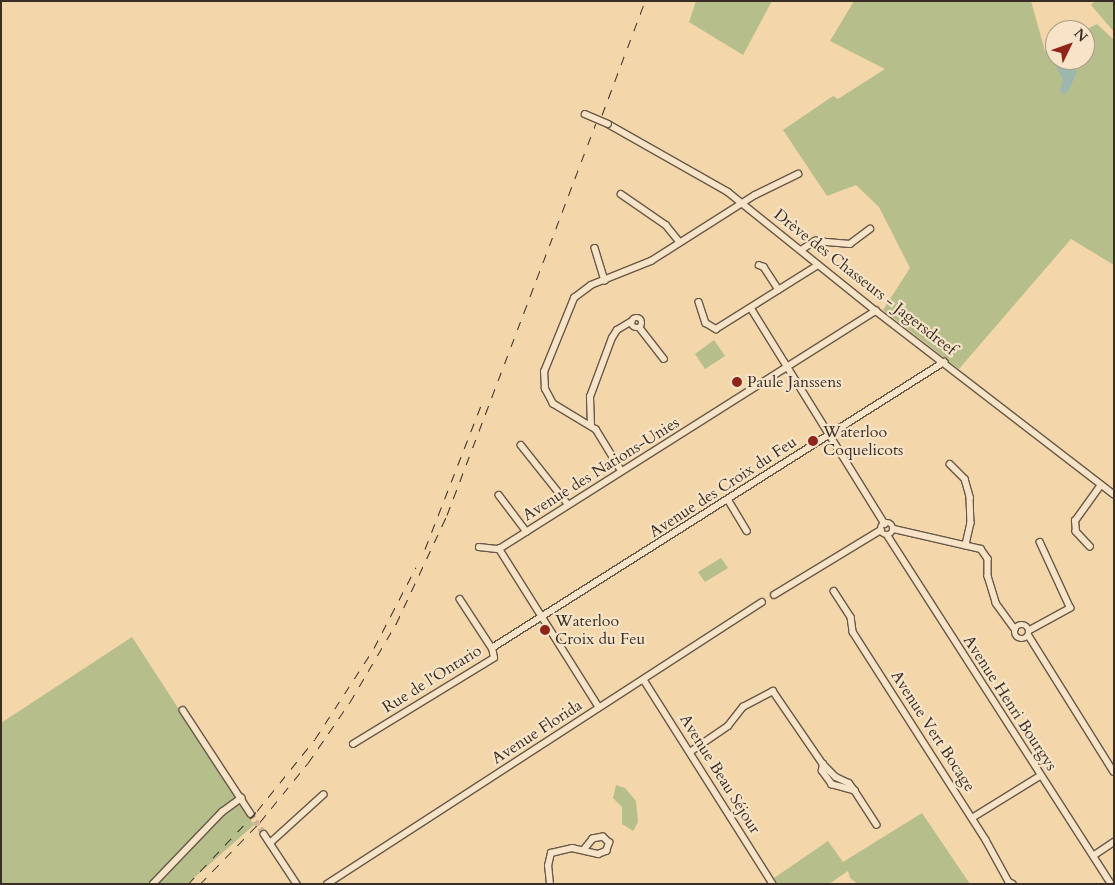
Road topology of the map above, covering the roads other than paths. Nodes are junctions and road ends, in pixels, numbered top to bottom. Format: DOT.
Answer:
graph roads {
  1 [pos="585,114"];
  2 [pos="798,174"];
  3 [pos="621,194"];
  4 [pos="741,204"];
  5 [pos="870,229"];
  6 [pos="680,242"];
  7 [pos="594,248"];
  8 [pos="801,250"];
  9 [pos="759,265"];
  10 [pos="818,265"];
  11 [pos="604,280"];
  12 [pos="779,290"];
  13 [pos="699,302"];
  14 [pos="751,308"];
  15 [pos="876,311"];
  16 [pos="664,359"];
  17 [pos="944,362"];
  18 [pos="789,368"];
  19 [pos="589,407"];
  20 [pos="579,419"];
  21 [pos="591,426"];
  22 [pos="831,434"];
  23 [pos="521,445"];
  24 [pos="950,464"];
  25 [pos="621,472"];
  26 [pos="1100,485"];
  27 [pos="1114,494"];
  28 [pos="499,495"];
  29 [pos="729,501"];
  30 [pos="568,504"];
  31 [pos="885,524"];
  32 [pos="894,529"];
  33 [pos="881,530"];
  34 [pos="748,531"];
  35 [pos="527,532"];
  36 [pos="888,536"];
  37 [pos="1040,543"];
  38 [pos="966,545"];
  39 [pos="478,547"];
  40 [pos="1090,547"];
  41 [pos="500,549"];
  42 [pos="834,591"];
  43 [pos="774,595"];
  44 [pos="460,599"];
  45 [pos="762,602"];
  46 [pos="541,617"];
  47 [pos="1015,629"];
  48 [pos="1030,633"];
  49 [pos="492,648"];
  50 [pos="644,680"];
  51 [pos="599,708"];
  52 [pos="184,710"];
  53 [pos="353,744"];
  54 [pos="690,752"];
  55 [pos="823,764"];
  56 [pos="1114,772"];
  57 [pos="1040,776"];
  58 [pos="836,777"];
  59 [pos="832,785"];
  60 [pos="855,791"];
  61 [pos="323,795"];
  62 [pos="241,798"];
  63 [pos="251,814"];
  64 [pos="972,818"];
  65 [pos="877,825"];
  66 [pos="264,834"];
  67 [pos="1114,842"];
  68 [pos="270,843"];
  69 [pos="584,850"];
  70 [pos="1093,856"];
  71 [pos="152,884"];
  72 [pos="297,884"];
  73 [pos="326,884"];
  74 [pos="550,884"];
  75 [pos="773,884"];
  76 [pos="1013,884"];
  77 [pos="1111,884"];
  1 -- 4 [label="street, Drève des Chasseurs - Jagersdreef, bridge"];
  2 -- 4 [label="street"];
  3 -- 6 [label="street"];
  4 -- 6 [label="street"];
  4 -- 8 [label="street, Drève des Chasseurs - Jagersdreef"];
  5 -- 8 [label="street"];
  6 -- 11 [label="street"];
  7 -- 11 [label="street"];
  8 -- 10 [label="street, Drève des Chasseurs - Jagersdreef"];
  9 -- 12 [label="street"];
  10 -- 12 [label="street"];
  10 -- 15 [label="street, Drève des Chasseurs - Jagersdreef"];
  11 -- 20 [label="street"];
  12 -- 14 [label="street"];
  13 -- 14 [label="street"];
  14 -- 18 [label="street"];
  15 -- 17 [label="street, Drève des Chasseurs - Jagersdreef"];
  15 -- 18 [label="street, Avenue des Nations-Unies"];
  16 -- 19 [label="street"];
  17 -- 22 [label="street, Avenue des Croix du Feu"];
  17 -- 26 [label="street, Drève des Chasseurs - Jagersdreef"];
  18 -- 22 [label="street"];
  18 -- 25 [label="street, Avenue des Nations-Unies"];
  19 -- 20 [label="street"];
  19 -- 21 [label="street"];
  20 -- 21 [label="street"];
  21 -- 25 [label="street"];
  22 -- 29 [label="street, Avenue des Croix du Feu"];
  22 -- 31 [label="street"];
  23 -- 30 [label="street"];
  24 -- 38 [label="street"];
  25 -- 30 [label="street, Avenue des Nations-Unies"];
  26 -- 27 [label="street, Drève des Chasseurs - Jagersdreef"];
  26 -- 40 [label="street"];
  28 -- 35 [label="street"];
  29 -- 34 [label="street"];
  29 -- 46 [label="street, Avenue des Croix du Feu"];
  30 -- 35 [label="street, Avenue des Nations-Unies"];
  31 -- 32 [label="street"];
  31 -- 33 [label="street"];
  32 -- 36 [label="street"];
  32 -- 38 [label="street"];
  33 -- 36 [label="street, Avenue Henri Bourgys"];
  33 -- 43 [label="street"];
  35 -- 41 [label="street, Avenue des Nations-Unies"];
  36 -- 57 [label="street, Avenue Henri Bourgys"];
  37 -- 48 [label="street"];
  38 -- 47 [label="street"];
  39 -- 41 [label="street"];
  41 -- 46 [label="street"];
  42 -- 64 [label="street, Avenue Vert Bocage"];
  44 -- 49 [label="street"];
  45 -- 50 [label="street, Avenue Florida"];
  46 -- 49 [label="street, Rue de l'Ontario"];
  46 -- 51 [label="street"];
  47 -- 48 [label="street"];
  47 -- 48 [label="street"];
  48 -- 56 [label="street"];
  49 -- 53 [label="street, Rue de l'Ontario"];
  50 -- 51 [label="street, Avenue Florida"];
  50 -- 54 [label="street, Avenue Beau Séjour"];
  51 -- 73 [label="street, Avenue Florida"];
  52 -- 62 [label="street"];
  54 -- 55 [label="street"];
  54 -- 75 [label="street, Avenue Beau Séjour"];
  55 -- 58 [label="street"];
  55 -- 59 [label="street"];
  57 -- 64 [label="street"];
  57 -- 70 [label="street, Avenue Henri Bourgys"];
  58 -- 59 [label="street"];
  58 -- 60 [label="street"];
  59 -- 60 [label="street"];
  60 -- 65 [label="street"];
  61 -- 68 [label="street"];
  62 -- 63 [label="street"];
  62 -- 71 [label="street"];
  64 -- 76 [label="street, Avenue Vert Bocage"];
  66 -- 68 [label="street"];
  67 -- 70 [label="street"];
  68 -- 72 [label="street"];
  69 -- 74 [label="street"];
  70 -- 77 [label="street, Avenue Henri Bourgys"];
}
